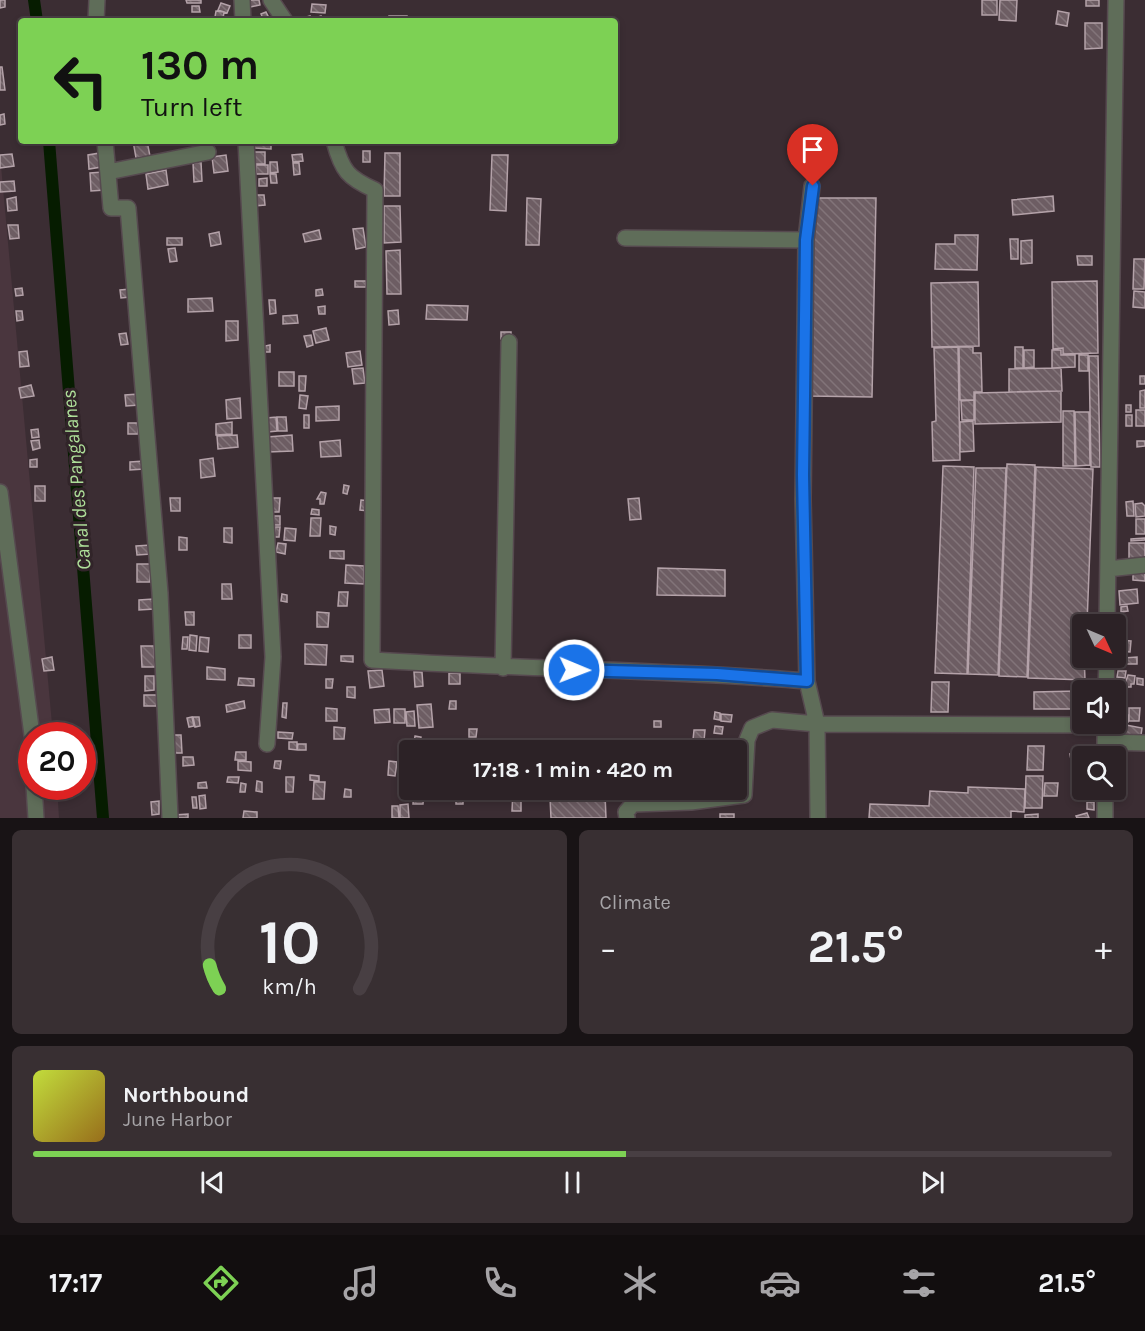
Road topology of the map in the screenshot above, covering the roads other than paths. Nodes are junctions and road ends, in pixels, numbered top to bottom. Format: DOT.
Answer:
graph roads {
  1 [pos="97,0"];
  2 [pos="242,0"];
  3 [pos="271,0"];
  4 [pos="1116,0"];
  5 [pos="96,18"];
  6 [pos="243,18"];
  7 [pos="283,18"];
  8 [pos="105,144"];
  9 [pos="246,144"];
  10 [pos="335,144"];
  11 [pos="208,152"];
  12 [pos="108,172"];
  13 [pos="813,186"];
  14 [pos="625,238"];
  15 [pos="806,240"];
  16 [pos="509,342"];
  17 [pos="0,492"];
  18 [pos="1145,565"];
  19 [pos="1108,568"];
  20 [pos="1107,614"];
  21 [pos="503,668"];
  22 [pos="807,681"];
  23 [pos="30,722"];
  24 [pos="817,724"];
  25 [pos="1072,724"];
  26 [pos="1145,743"];
  27 [pos="267,744"];
  28 [pos="1125,746"];
  29 [pos="35,800"];
  30 [pos="1105,800"];
  31 [pos="36,818"];
  32 [pos="170,818"];
  33 [pos="627,818"];
  34 [pos="818,818"];
  35 [pos="1104,818"];
  1 -- 5 [label="street"];
  2 -- 6 [label="street"];
  3 -- 7 [label="street"];
  4 -- 19 [label="street"];
  8 -- 12 [label="street"];
  9 -- 27 [label="street"];
  10 -- 21 [label="street"];
  11 -- 12 [label="street"];
  12 -- 32 [label="street"];
  13 -- 15 [label="street"];
  14 -- 15 [label="street"];
  15 -- 22 [label="street"];
  16 -- 21 [label="street"];
  17 -- 23 [label="street"];
  18 -- 19 [label="street"];
  19 -- 20 [label="street"];
  21 -- 22 [label="street"];
  22 -- 24 [label="street"];
  24 -- 25 [label="street"];
  24 -- 33 [label="street"];
  24 -- 34 [label="street"];
  26 -- 28 [label="street"];
  29 -- 31 [label="street"];
  30 -- 35 [label="street"];
}
